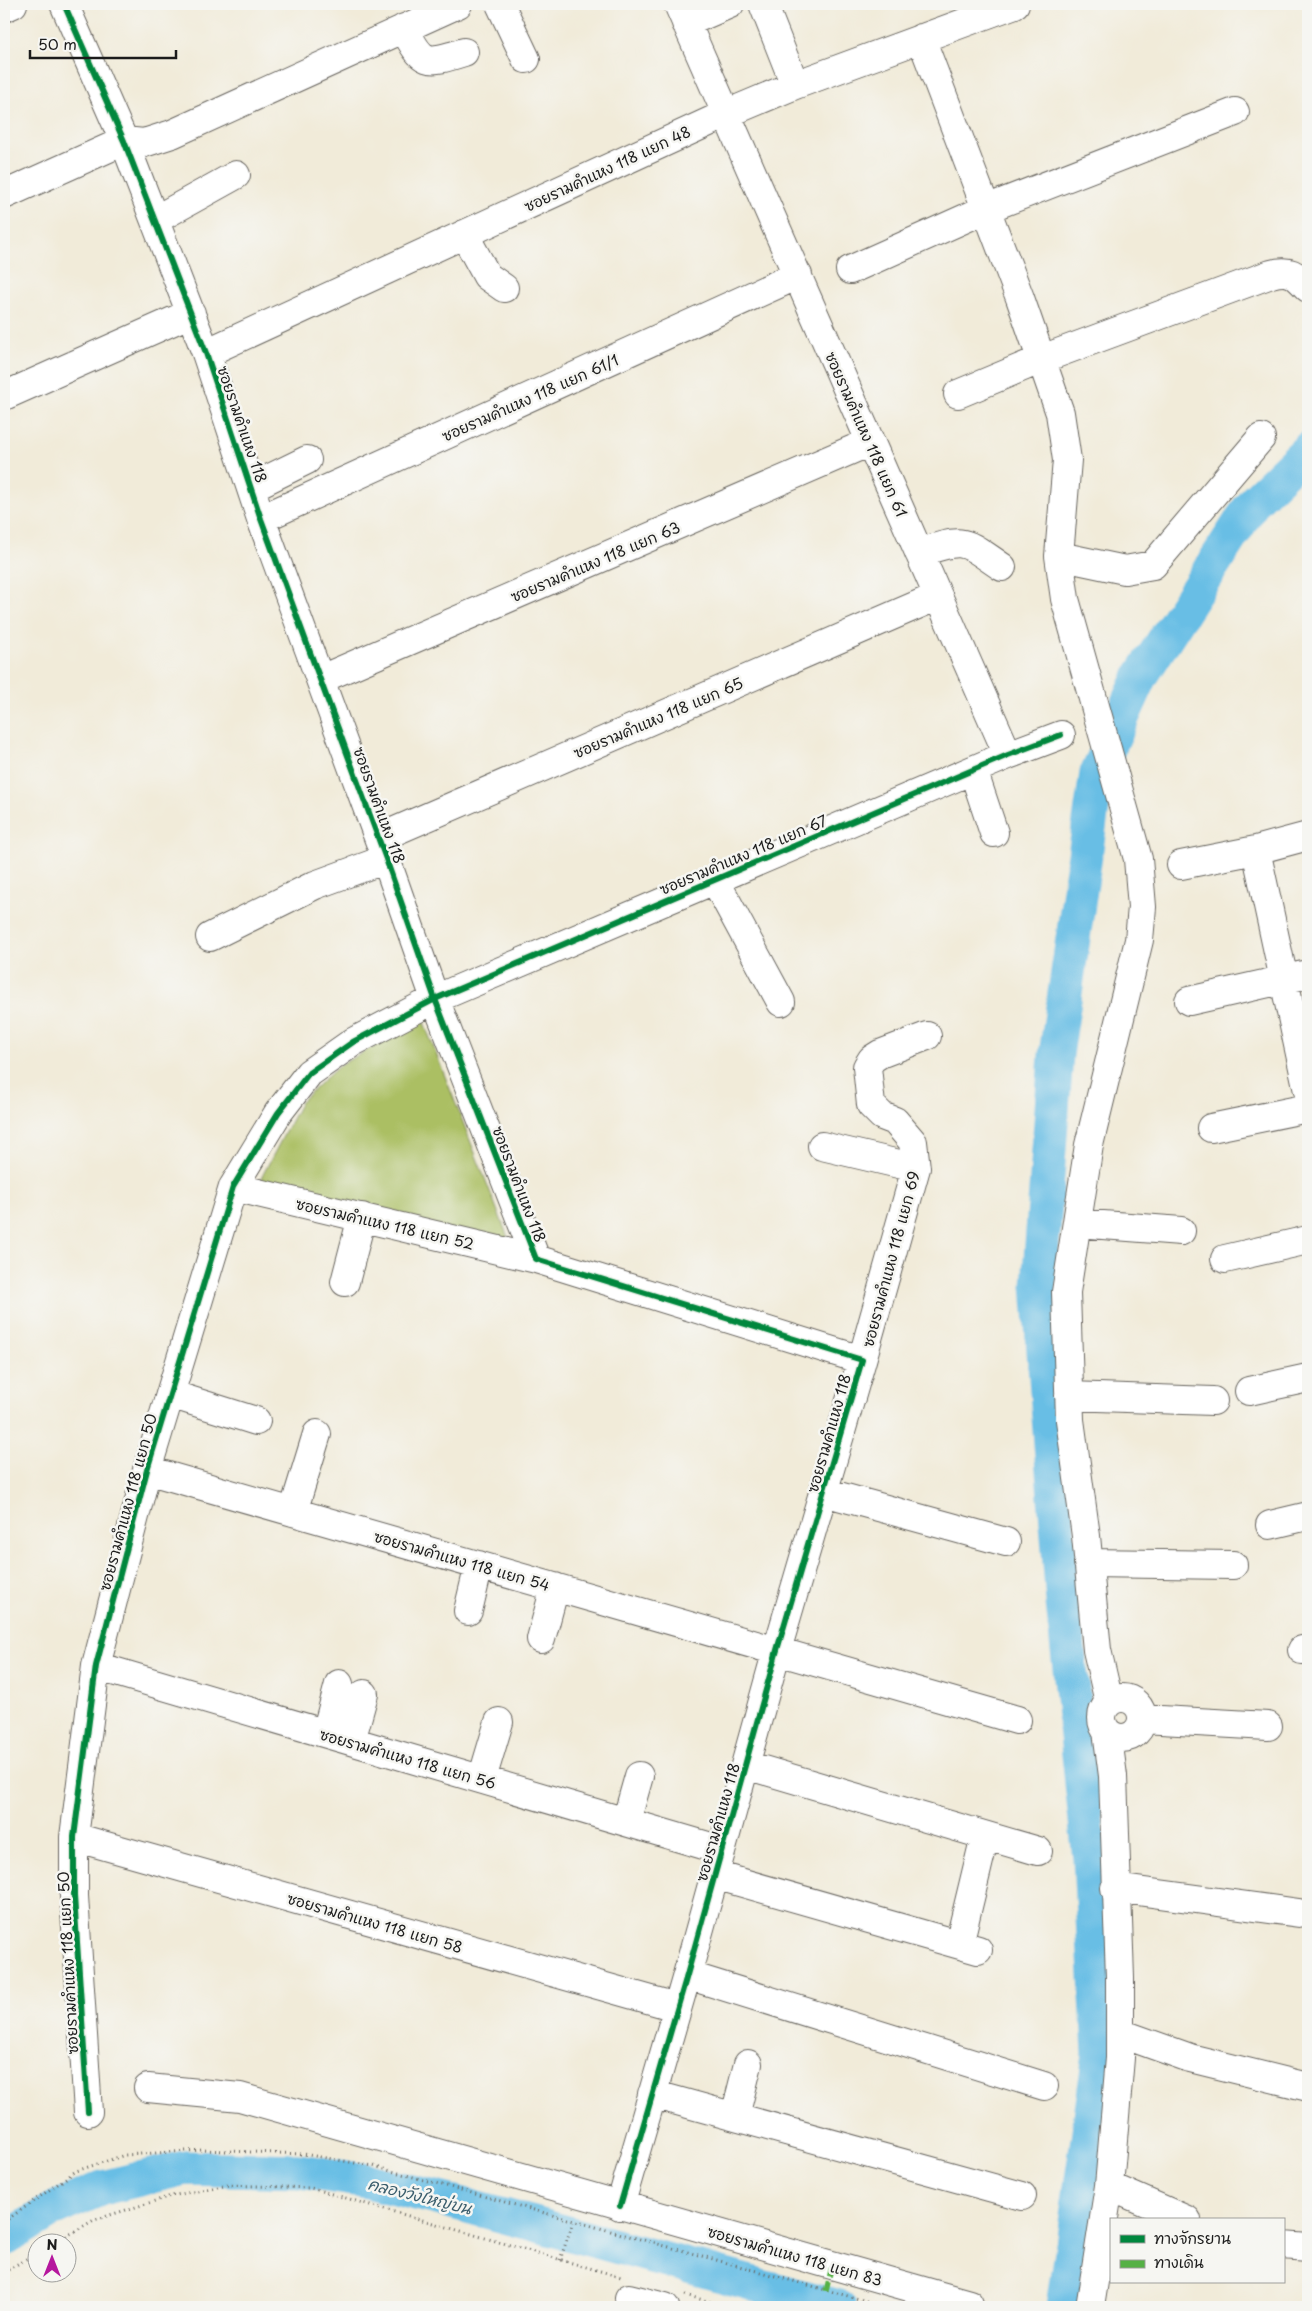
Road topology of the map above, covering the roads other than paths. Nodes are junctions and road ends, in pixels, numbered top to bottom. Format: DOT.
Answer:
graph roads {
  1 [pos="13,4"];
  2 [pos="64,4"];
  3 [pos="458,4"];
  4 [pos="500,4"];
  5 [pos="730,4"];
  6 [pos="763,4"];
  7 [pos="1016,4"];
  8 [pos="4,8"];
  9 [pos="682,13"];
  10 [pos="404,28"];
  11 [pos="921,38"];
  12 [pos="464,52"];
  13 [pos="526,59"];
  14 [pos="795,86"];
  15 [pos="1235,112"];
  16 [pos="726,114"];
  17 [pos="124,141"];
  18 [pos="236,175"];
  19 [pos="4,195"];
  20 [pos="986,208"];
  21 [pos="155,220"];
  22 [pos="464,234"];
  23 [pos="850,270"];
  24 [pos="798,275"];
  25 [pos="504,288"];
  26 [pos="1308,288"];
  27 [pos="191,313"];
  28 [pos="206,353"];
  29 [pos="1042,359"];
  30 [pos="958,394"];
  31 [pos="4,396"];
  32 [pos="1261,438"];
  33 [pos="870,442"];
  34 [pos="307,460"];
  35 [pos="252,487"];
  36 [pos="261,518"];
  37 [pos="919,553"];
  38 [pos="1059,556"];
  39 [pos="1002,567"];
  40 [pos="938,596"];
  41 [pos="321,679"];
  42 [pos="1061,735"];
  43 [pos="1008,755"];
  44 [pos="973,770"];
  45 [pos="994,834"];
  46 [pos="1308,836"];
  47 [pos="382,849"];
  48 [pos="1256,850"];
  49 [pos="1182,865"];
  50 [pos="715,880"];
  51 [pos="210,937"];
  52 [pos="1296,977"];
  53 [pos="434,999"];
  54 [pos="1189,1001"];
  55 [pos="781,1002"];
  56 [pos="927,1036"];
  57 [pos="1308,1091"];
  58 [pos="1308,1108"];
  59 [pos="1211,1128"];
  60 [pos="822,1146"];
  61 [pos="916,1168"];
  62 [pos="233,1187"];
  63 [pos="362,1218"];
  64 [pos="1077,1223"];
  65 [pos="1180,1231"];
  66 [pos="1308,1240"];
  67 [pos="536,1259"];
  68 [pos="1225,1259"];
  69 [pos="345,1282"];
  70 [pos="862,1360"];
  71 [pos="1308,1378"];
  72 [pos="1249,1391"];
  73 [pos="170,1394"];
  74 [pos="1070,1396"];
  75 [pos="1213,1401"];
  76 [pos="256,1421"];
  77 [pos="317,1434"];
  78 [pos="147,1470"];
  79 [pos="824,1492"];
  80 [pos="293,1512"];
  81 [pos="1308,1516"];
  82 [pos="1270,1525"];
  83 [pos="1006,1542"];
  84 [pos="1088,1563"];
  85 [pos="479,1565"];
  86 [pos="1233,1566"];
  87 [pos="555,1587"];
  88 [pos="468,1611"];
  89 [pos="541,1640"];
  90 [pos="777,1650"];
  91 [pos="96,1666"];
  92 [pos="339,1684"];
  93 [pos="364,1694"];
  94 [pos="1109,1702"];
  95 [pos="1143,1719"];
  96 [pos="1017,1720"];
  97 [pos="499,1722"];
  98 [pos="1268,1726"];
  99 [pos="1107,1731"];
  100 [pos="338,1737"];
  101 [pos="746,1765"];
  102 [pos="639,1776"];
  103 [pos="482,1779"];
  104 [pos="626,1822"];
  105 [pos="985,1836"];
  106 [pos="74,1837"];
  107 [pos="1038,1851"];
  108 [pos="718,1862"];
  109 [pos="1116,1888"];
  110 [pos="1299,1914"];
  111 [pos="687,1976"];
  112 [pos="676,2007"];
  113 [pos="1120,2033"];
  114 [pos="748,2064"];
  115 [pos="1044,2086"];
  116 [pos="1308,2087"];
  117 [pos="148,2088"];
  118 [pos="652,2094"];
  119 [pos="88,2112"];
  120 [pos="735,2116"];
  121 [pos="1110,2186"];
  122 [pos="1022,2196"];
  123 [pos="620,2206"];
  124 [pos="1182,2218"];
  125 [pos="1284,2245"];
  126 [pos="1308,2247"];
  127 [pos="627,2288"];
  128 [pos="674,2301"];
  129 [pos="969,2304"];
  130 [pos="1090,2307"];
  1 -- 8 [label="street"];
  2 -- 17 [label="street, ซอยรามคำแหง 118"];
  3 -- 10 [label="street"];
  4 -- 13 [label="street"];
  5 -- 9 [label="street"];
  6 -- 14 [label="street"];
  7 -- 11 [label="street, ซอยรามคำแหง 118 แยก 48"];
  9 -- 16 [label="street, ซอยรามคำแหง 118 แยก 61"];
  10 -- 12 [label="street"];
  10 -- 17 [label="street"];
  11 -- 14 [label="street, ซอยรามคำแหง 118 แยก 48"];
  11 -- 20 [label="street"];
  14 -- 16 [label="street, ซอยรามคำแหง 118 แยก 48"];
  15 -- 20 [label="street"];
  16 -- 22 [label="street, ซอยรามคำแหง 118 แยก 48"];
  16 -- 24 [label="street, ซอยรามคำแหง 118 แยก 61"];
  17 -- 19 [label="street"];
  17 -- 21 [label="street, ซอยรามคำแหง 118"];
  18 -- 21 [label="street"];
  20 -- 23 [label="street"];
  20 -- 29 [label="street"];
  21 -- 27 [label="street, ซอยรามคำแหง 118"];
  22 -- 25 [label="street"];
  22 -- 28 [label="street, ซอยรามคำแหง 118 แยก 48"];
  24 -- 33 [label="street, ซอยรามคำแหง 118 แยก 61"];
  24 -- 36 [label="street, ซอยรามคำแหง 118 แยก 61/1"];
  26 -- 29 [label="street"];
  27 -- 28 [label="street, ซอยรามคำแหง 118"];
  27 -- 31 [label="street"];
  28 -- 35 [label="street, ซอยรามคำแหง 118"];
  29 -- 30 [label="street"];
  29 -- 38 [label="street"];
  32 -- 38 [label="street"];
  33 -- 37 [label="street, ซอยรามคำแหง 118 แยก 61"];
  33 -- 41 [label="street, ซอยรามคำแหง 118 แยก 63"];
  34 -- 35 [label="street"];
  35 -- 36 [label="street, ซอยรามคำแหง 118"];
  36 -- 41 [label="street, ซอยรามคำแหง 118"];
  37 -- 39 [label="street"];
  37 -- 40 [label="street, ซอยรามคำแหง 118 แยก 61"];
  38 -- 64 [label="street"];
  40 -- 43 [label="street, ซอยรามคำแหง 118 แยก 61"];
  40 -- 47 [label="street, ซอยรามคำแหง 118 แยก 65"];
  41 -- 47 [label="street, ซอยรามคำแหง 118"];
  42 -- 43 [label="street, ซอยรามคำแหง 118 แยก 67"];
  43 -- 44 [label="street, ซอยรามคำแหง 118 แยก 67"];
  44 -- 45 [label="street"];
  44 -- 50 [label="street, ซอยรามคำแหง 118 แยก 67"];
  46 -- 48 [label="street"];
  47 -- 51 [label="street, ซอยรามคำแหง 118 แยก 65"];
  47 -- 53 [label="street, ซอยรามคำแหง 118"];
  48 -- 49 [label="street"];
  48 -- 52 [label="street"];
  50 -- 53 [label="street, ซอยรามคำแหง 118 แยก 67"];
  50 -- 55 [label="street"];
  52 -- 54 [label="street"];
  52 -- 57 [label="street"];
  53 -- 62 [label="street, ซอยรามคำแหง 118 แยก 50"];
  53 -- 67 [label="street, ซอยรามคำแหง 118"];
  56 -- 61 [label="street, ซอยรามคำแหง 118 แยก 69"];
  58 -- 59 [label="street"];
  60 -- 61 [label="street"];
  61 -- 70 [label="street, ซอยรามคำแหง 118 แยก 69"];
  62 -- 63 [label="street, ซอยรามคำแหง 118 แยก 52"];
  62 -- 73 [label="street, ซอยรามคำแหง 118 แยก 50"];
  63 -- 67 [label="street, ซอยรามคำแหง 118 แยก 52"];
  63 -- 69 [label="street"];
  64 -- 65 [label="street"];
  64 -- 74 [label="street"];
  66 -- 68 [label="street"];
  67 -- 70 [label="street, ซอยรามคำแหง 118"];
  70 -- 79 [label="street, ซอยรามคำแหง 118"];
  71 -- 72 [label="street"];
  73 -- 76 [label="street"];
  73 -- 78 [label="street, ซอยรามคำแหง 118 แยก 50"];
  74 -- 75 [label="street"];
  74 -- 84 [label="street"];
  77 -- 80 [label="street"];
  78 -- 80 [label="street, ซอยรามคำแหง 118 แยก 54"];
  78 -- 91 [label="street, ซอยรามคำแหง 118 แยก 50"];
  79 -- 83 [label="street"];
  79 -- 90 [label="street, ซอยรามคำแหง 118"];
  80 -- 85 [label="street, ซอยรามคำแหง 118 แยก 54"];
  81 -- 82 [label="street"];
  84 -- 86 [label="street"];
  84 -- 94 [label="street"];
  85 -- 87 [label="street, ซอยรามคำแหง 118 แยก 54"];
  85 -- 88 [label="street"];
  87 -- 89 [label="street"];
  87 -- 90 [label="street, ซอยรามคำแหง 118 แยก 54"];
  90 -- 96 [label="street, ซอยรามคำแหง 118 แยก 54"];
  90 -- 101 [label="street, ซอยรามคำแหง 118"];
  91 -- 100 [label="street, ซอยรามคำแหง 118 แยก 56"];
  91 -- 106 [label="street, ซอยรามคำแหง 118 แยก 50"];
  92 -- 100 [label="street"];
  93 -- 100 [label="street"];
  94 -- 95 [label="street"];
  94 -- 99 [label="street"];
  95 -- 98 [label="street"];
  95 -- 99 [label="street"];
  97 -- 103 [label="street"];
  99 -- 109 [label="street"];
  100 -- 103 [label="street, ซอยรามคำแหง 118 แยก 56"];
  101 -- 105 [label="street"];
  101 -- 108 [label="street, ซอยรามคำแหง 118"];
  102 -- 104 [label="street"];
  103 -- 104 [label="street, ซอยรามคำแหง 118 แยก 56"];
  104 -- 108 [label="street, ซอยรามคำแหง 118 แยก 56"];
  105 -- 107 [label="street"];
  105 -- 108 [label="street, ซอยรามคำแหง 118 แยก 56"];
  106 -- 112 [label="street, ซอยรามคำแหง 118 แยก 58"];
  106 -- 119 [label="street, ซอยรามคำแหง 118 แยก 50"];
  108 -- 111 [label="street, ซอยรามคำแหง 118"];
  109 -- 110 [label="street"];
  109 -- 113 [label="street"];
  111 -- 112 [label="street, ซอยรามคำแหง 118"];
  111 -- 115 [label="street"];
  112 -- 118 [label="street, ซอยรามคำแหง 118"];
  113 -- 116 [label="street"];
  113 -- 121 [label="street"];
  114 -- 120 [label="street"];
  117 -- 123 [label="street, ซอยรามคำแหง 118 แยก 83"];
  118 -- 120 [label="street"];
  118 -- 123 [label="street, ซอยรามคำแหง 118"];
  120 -- 122 [label="street"];
  121 -- 124 [label="street"];
  121 -- 130 [label="street"];
  123 -- 129 [label="street, ซอยรามคำแหง 118 แยก 83"];
  125 -- 126 [label="street"];
  127 -- 128 [label="street"];
}
